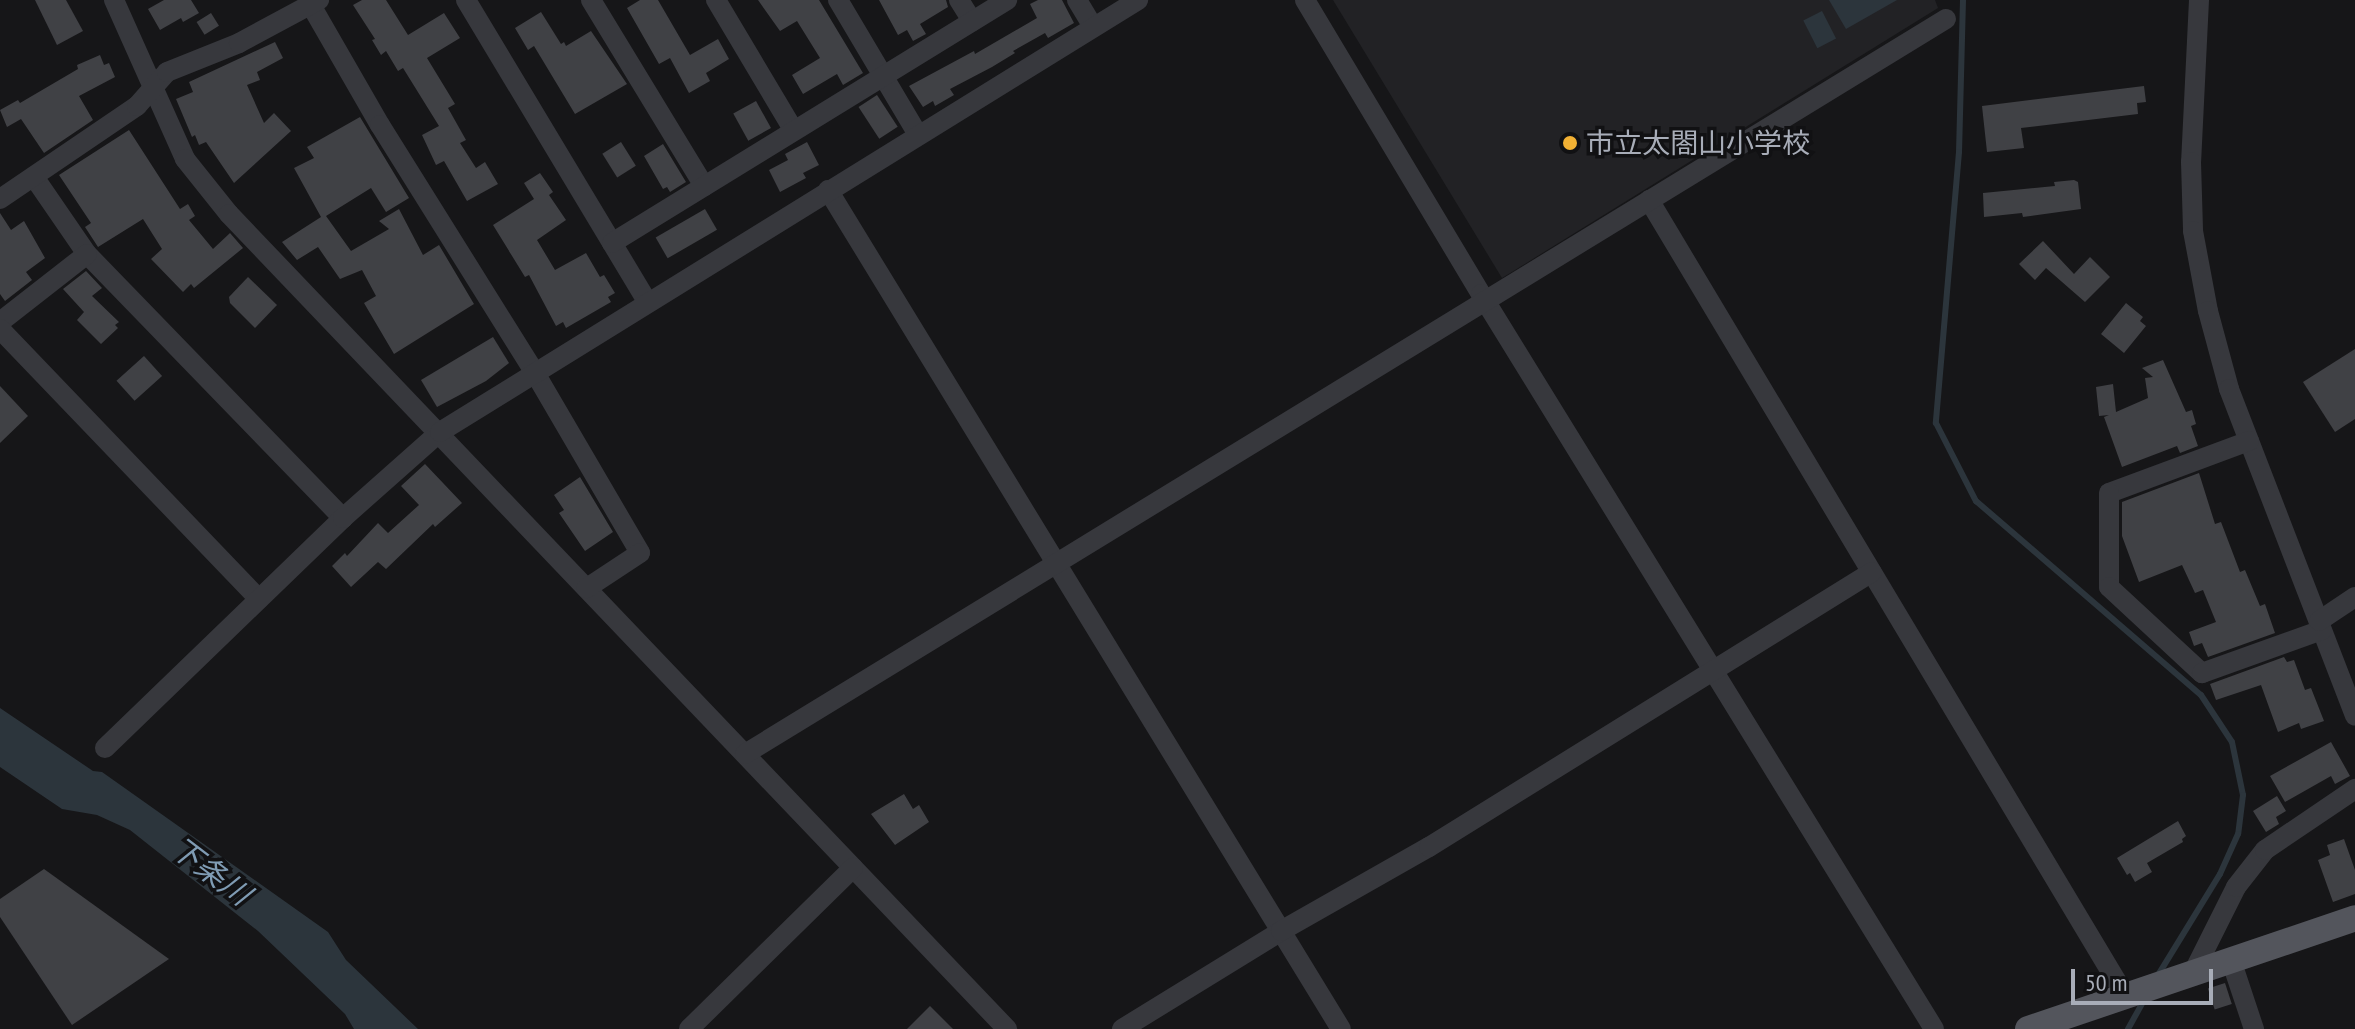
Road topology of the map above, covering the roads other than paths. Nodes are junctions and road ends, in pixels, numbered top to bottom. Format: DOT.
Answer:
graph roads {
  1 [pos="114,0"];
  2 [pos="466,0"];
  3 [pos="591,0"];
  4 [pos="716,0"];
  5 [pos="838,0"];
  6 [pos="959,0"];
  7 [pos="1007,0"];
  8 [pos="1077,0"];
  9 [pos="1138,0"];
  10 [pos="1305,0"];
  11 [pos="2199,0"];
  12 [pos="312,2"];
  13 [pos="1946,19"];
  14 [pos="972,21"];
  15 [pos="1093,27"];
  16 [pos="883,76"];
  17 [pos="153,87"];
  18 [pos="794,131"];
  19 [pos="918,135"];
  20 [pos="34,177"];
  21 [pos="704,186"];
  22 [pos="828,190"];
  23 [pos="0,199"];
  24 [pos="1649,200"];
  25 [pos="612,243"];
  26 [pos="87,254"];
  27 [pos="1486,302"];
  28 [pos="648,303"];
  29 [pos="0,322"];
  30 [pos="0,329"];
  31 [pos="535,373"];
  32 [pos="440,432"];
  33 [pos="2249,441"];
  34 [pos="343,518"];
  35 [pos="1056,564"];
  36 [pos="1872,572"];
  37 [pos="587,588"];
  38 [pos="2355,597"];
  39 [pos="259,599"];
  40 [pos="2321,626"];
  41 [pos="1712,669"];
  42 [pos="2355,716"];
  43 [pos="105,748"];
  44 [pos="745,754"];
  45 [pos="2355,789"];
  46 [pos="853,868"];
  47 [pos="2355,918"];
  48 [pos="1281,931"];
  49 [pos="2231,960"];
  50 [pos="2188,975"];
  51 [pos="2130,995"];
  52 [pos="689,1029"];
  53 [pos="1007,1029"];
  54 [pos="1122,1029"];
  55 [pos="1341,1029"];
  56 [pos="1934,1029"];
  57 [pos="2028,1029"];
  58 [pos="2254,1029"];
  1 -- 17 [label="street"];
  2 -- 25 [label="street"];
  3 -- 21 [label="street"];
  4 -- 18 [label="street"];
  5 -- 16 [label="street"];
  6 -- 14 [label="street"];
  7 -- 14 [label="street"];
  8 -- 15 [label="street"];
  9 -- 15 [label="street"];
  10 -- 27 [label="street"];
  11 -- 33 [label="street"];
  12 -- 17 [label="street"];
  12 -- 31 [label="street"];
  13 -- 24 [label="street"];
  14 -- 16 [label="street"];
  15 -- 19 [label="street"];
  16 -- 18 [label="street"];
  16 -- 19 [label="street"];
  17 -- 20 [label="street"];
  17 -- 32 [label="street"];
  18 -- 21 [label="street"];
  19 -- 22 [label="street"];
  20 -- 23 [label="street"];
  20 -- 26 [label="street"];
  21 -- 25 [label="street"];
  22 -- 28 [label="street"];
  22 -- 35 [label="street"];
  24 -- 27 [label="street"];
  24 -- 36 [label="street"];
  25 -- 28 [label="street"];
  26 -- 29 [label="street"];
  26 -- 34 [label="street"];
  27 -- 35 [label="street"];
  27 -- 41 [label="street"];
  28 -- 31 [label="street"];
  30 -- 39 [label="street"];
  31 -- 32 [label="street"];
  31 -- 37 [label="street"];
  32 -- 34 [label="street"];
  32 -- 37 [label="street"];
  33 -- 40 [label="street"];
  33 -- 40 [label="street"];
  34 -- 39 [label="street"];
  35 -- 44 [label="street"];
  35 -- 48 [label="street"];
  36 -- 41 [label="street"];
  36 -- 51 [label="street"];
  37 -- 44 [label="street"];
  38 -- 40 [label="street"];
  39 -- 43 [label="street"];
  40 -- 42 [label="street"];
  41 -- 48 [label="street"];
  41 -- 56 [label="street"];
  44 -- 46 [label="street"];
  45 -- 50 [label="street"];
  46 -- 52 [label="street"];
  46 -- 53 [label="street"];
  47 -- 49 [label="main road"];
  48 -- 54 [label="street"];
  48 -- 55 [label="street"];
  49 -- 50 [label="main road"];
  49 -- 58 [label="street"];
  50 -- 51 [label="main road"];
  51 -- 57 [label="main road"];
}
